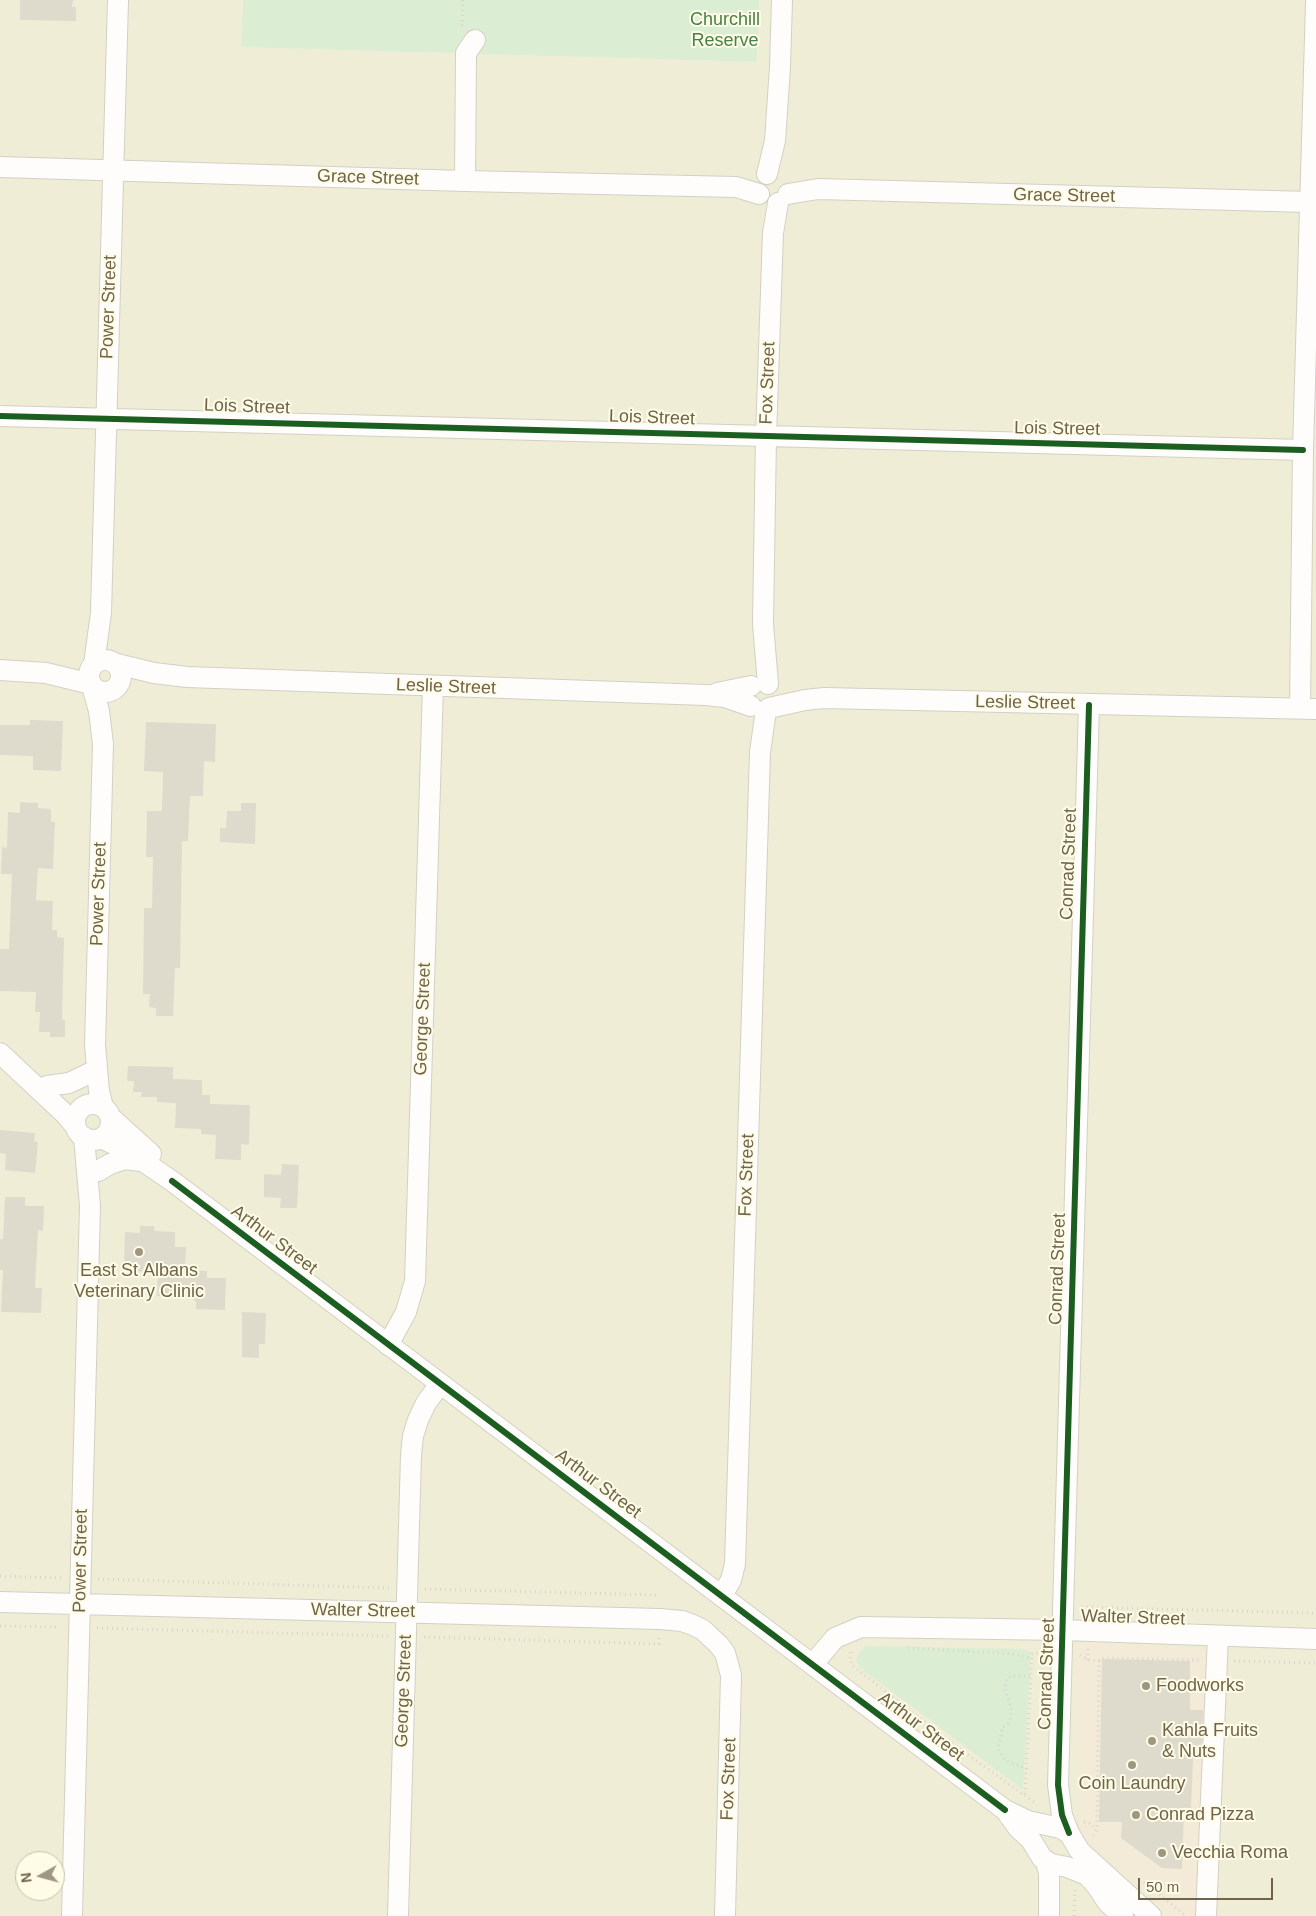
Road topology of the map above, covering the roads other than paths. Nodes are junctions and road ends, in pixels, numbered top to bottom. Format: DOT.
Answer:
graph roads {
  1 [pos="118,0"];
  2 [pos="782,0"];
  3 [pos="1316,3"];
  4 [pos="475,40"];
  5 [pos="0,167"];
  6 [pos="113,170"];
  7 [pos="465,181"];
  8 [pos="774,188"];
  9 [pos="1310,202"];
  10 [pos="0,416"];
  11 [pos="106,419"];
  12 [pos="766,436"];
  13 [pos="1303,450"];
  14 [pos="101,613"];
  15 [pos="116,664"];
  16 [pos="0,670"];
  17 [pos="92,675"];
  18 [pos="187,677"];
  19 [pos="762,685"];
  20 [pos="433,686"];
  21 [pos="116,688"];
  22 [pos="706,695"];
  23 [pos="824,698"];
  24 [pos="1089,705"];
  25 [pos="760,708"];
  26 [pos="1308,709"];
  27 [pos="103,744"];
  28 [pos="95,1045"];
  29 [pos="0,1052"];
  30 [pos="90,1073"];
  31 [pos="47,1086"];
  32 [pos="96,1108"];
  33 [pos="90,1135"];
  34 [pos="142,1161"];
  35 [pos="98,1171"];
  36 [pos="172,1181"];
  37 [pos="90,1206"];
  38 [pos="388,1344"];
  39 [pos="440,1384"];
  40 [pos="722,1595"];
  41 [pos="0,1602"];
  42 [pos="80,1604"];
  43 [pos="406,1612"];
  44 [pos="1063,1630"];
  45 [pos="1218,1636"];
  46 [pos="1316,1639"];
  47 [pos="719,1645"];
  48 [pos="814,1664"];
  49 [pos="1058,1785"];
  50 [pos="1005,1810"];
  51 [pos="1044,1820"];
  52 [pos="1078,1840"];
  53 [pos="1043,1858"];
  54 [pos="1066,1867"];
  55 [pos="1049,1915"];
  56 [pos="72,1916"];
  57 [pos="398,1916"];
  58 [pos="725,1916"];
  59 [pos="1124,1916"];
  60 [pos="1151,1916"];
  61 [pos="1206,1916"];
  1 -- 6 [label="street, Power Street"];
  2 -- 8 [label="street, Fox Street"];
  3 -- 9 [label="street"];
  4 -- 7 [label="street"];
  5 -- 6 [label="street, Grace Street"];
  6 -- 7 [label="street, Grace Street"];
  6 -- 11 [label="street, Power Street"];
  7 -- 8 [label="street, Grace Street"];
  8 -- 9 [label="street, Grace Street"];
  8 -- 12 [label="street, Fox Street"];
  9 -- 13 [label="street"];
  10 -- 11 [label="street, Lois Street"];
  11 -- 12 [label="street, Lois Street"];
  11 -- 14 [label="street, Power Street"];
  12 -- 13 [label="street, Lois Street"];
  12 -- 19 [label="street, Fox Street"];
  13 -- 26 [label="street"];
  14 -- 15 [label="street, Power Street"];
  14 -- 17 [label="street, Power Street"];
  15 -- 17 [label="street"];
  15 -- 18 [label="street, Leslie Street"];
  15 -- 21 [label="street"];
  16 -- 17 [label="street"];
  17 -- 21 [label="street"];
  17 -- 27 [label="street, Power Street"];
  18 -- 20 [label="street, Leslie Street"];
  18 -- 21 [label="street, Leslie Street"];
  19 -- 22 [label="street, Leslie Street"];
  19 -- 23 [label="street, Leslie Street"];
  19 -- 25 [label="street, Fox Street"];
  20 -- 22 [label="street, Leslie Street"];
  20 -- 38 [label="street, George Street"];
  21 -- 27 [label="street, Power Street"];
  22 -- 25 [label="street, Leslie Street"];
  23 -- 24 [label="street, Leslie Street"];
  23 -- 25 [label="street, Leslie Street"];
  24 -- 26 [label="street, Leslie Street"];
  24 -- 44 [label="street, Conrad Street"];
  25 -- 40 [label="street, Fox Street"];
  27 -- 28 [label="street, Power Street"];
  28 -- 30 [label="street, Power Street"];
  28 -- 32 [label="street, Power Street"];
  29 -- 31 [label="street, Arthur Street"];
  29 -- 33 [label="street, Arthur Street"];
  30 -- 31 [label="street"];
  30 -- 32 [label="street, Power Street"];
  31 -- 32 [label="street, Arthur Street"];
  32 -- 33 [label="street"];
  32 -- 33 [label="street"];
  32 -- 36 [label="street, Arthur Street"];
  33 -- 34 [label="street, Arthur Street"];
  33 -- 35 [label="street, Power Street"];
  33 -- 37 [label="street, Power Street"];
  34 -- 35 [label="street"];
  34 -- 36 [label="street, Arthur Street"];
  35 -- 37 [label="street, Power Street"];
  36 -- 38 [label="street, Arthur Street"];
  37 -- 42 [label="street, Power Street"];
  38 -- 39 [label="street, Arthur Street"];
  39 -- 40 [label="street, Arthur Street"];
  39 -- 43 [label="street, George Street"];
  40 -- 48 [label="street, Arthur Street"];
  41 -- 42 [label="street, Walter Street"];
  42 -- 43 [label="street, Walter Street"];
  42 -- 56 [label="street, Power Street"];
  43 -- 47 [label="street, Walter Street"];
  43 -- 57 [label="street, George Street"];
  44 -- 45 [label="street, Walter Street"];
  44 -- 48 [label="street, Walter Street"];
  44 -- 49 [label="street, Conrad Street"];
  45 -- 46 [label="street, Walter Street"];
  45 -- 61 [label="street"];
  47 -- 58 [label="street, Fox Street"];
  48 -- 50 [label="street, Arthur Street"];
  49 -- 51 [label="street, Conrad Street"];
  49 -- 52 [label="street, Conrad Street"];
  50 -- 51 [label="street, Arthur Street"];
  50 -- 53 [label="street, Arthur Street"];
  51 -- 52 [label="street, Arthur Street"];
  51 -- 53 [label="street, Conrad Street"];
  52 -- 54 [label="street"];
  52 -- 60 [label="street"];
  53 -- 54 [label="street"];
  53 -- 55 [label="street"];
  54 -- 55 [label="street"];
  54 -- 59 [label="street"];
}
